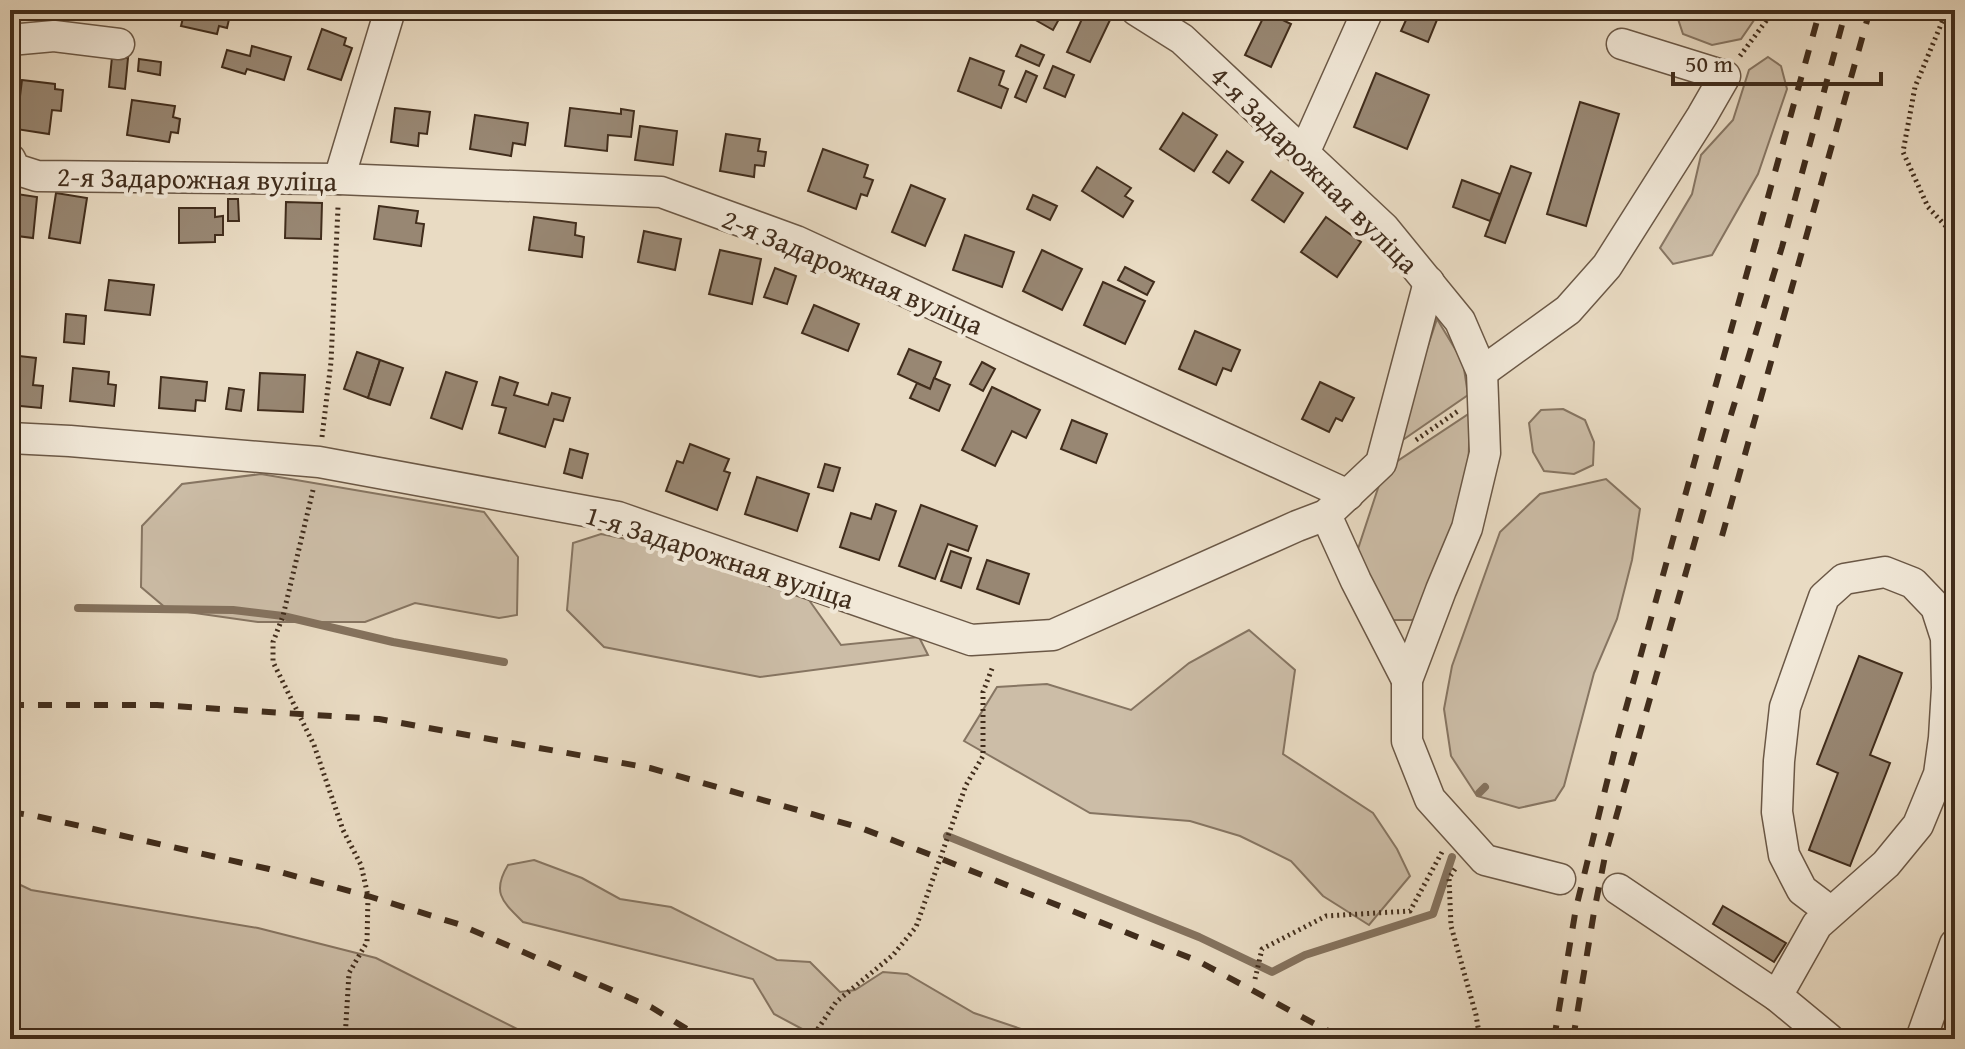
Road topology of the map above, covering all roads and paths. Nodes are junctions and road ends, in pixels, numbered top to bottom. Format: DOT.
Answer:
graph roads {
  1 [pos="390,10"];
  2 [pos="1136,10"];
  3 [pos="1368,10"];
  4 [pos="1771,10"];
  5 [pos="1947,10"];
  6 [pos="10,40"];
  7 [pos="119,44"];
  8 [pos="1622,44"];
  9 [pos="1725,76"];
  10 [pos="1304,153"];
  11 [pos="10,159"];
  12 [pos="339,179"];
  13 [pos="1955,236"];
  14 [pos="1429,282"];
  15 [pos="1482,383"];
  16 [pos="10,438"];
  17 [pos="319,462"];
  18 [pos="1381,463"];
  19 [pos="1348,495"];
  20 [pos="1326,515"];
  21 [pos="1003,638"];
  22 [pos="1407,680"];
  23 [pos="1463,835"];
  24 [pos="1560,879"];
  25 [pos="1618,889"];
  26 [pos="1831,912"];
  27 [pos="1955,944"];
  28 [pos="1255,979"];
  29 [pos="1777,996"];
  30 [pos="345,1039"];
  31 [pos="811,1039"];
  32 [pos="1480,1039"];
  33 [pos="1829,1039"];
  34 [pos="1921,1039"];
  1 -- 12 [label="street"];
  2 -- 10 [label="street, 4-я Задарожная вуліца"];
  3 -- 10 [label="street"];
  4 -- 9 [label="path"];
  5 -- 13 [label="path"];
  6 -- 7 [label="street"];
  8 -- 9 [label="street"];
  9 -- 15 [label="street"];
  10 -- 14 [label="street, 4-я Задарожная вуліца"];
  11 -- 12 [label="street, 2-я Задарожная вуліца"];
  12 -- 17 [label="path"];
  12 -- 19 [label="street, 2-я Задарожная вуліца"];
  14 -- 15 [label="street, 4-я Задарожная вуліца"];
  14 -- 18 [label="street"];
  15 -- 18 [label="path"];
  15 -- 22 [label="street"];
  16 -- 17 [label="street, 1-я Задарожная вуліца"];
  17 -- 21 [label="street, 1-я Задарожная вуліца"];
  17 -- 30 [label="path"];
  18 -- 19 [label="street, 1-я Задарожная вуліца"];
  19 -- 20 [label="street, 1-я Задарожная вуліца"];
  20 -- 21 [label="street, 1-я Задарожная вуліца"];
  20 -- 22 [label="street"];
  21 -- 31 [label="path"];
  22 -- 23 [label="street"];
  23 -- 24 [label="street"];
  23 -- 28 [label="path"];
  23 -- 32 [label="path"];
  25 -- 29 [label="street"];
  26 -- 26 [label="street"];
  26 -- 29 [label="street"];
  27 -- 34 [label="street"];
  29 -- 33 [label="street"];
}
